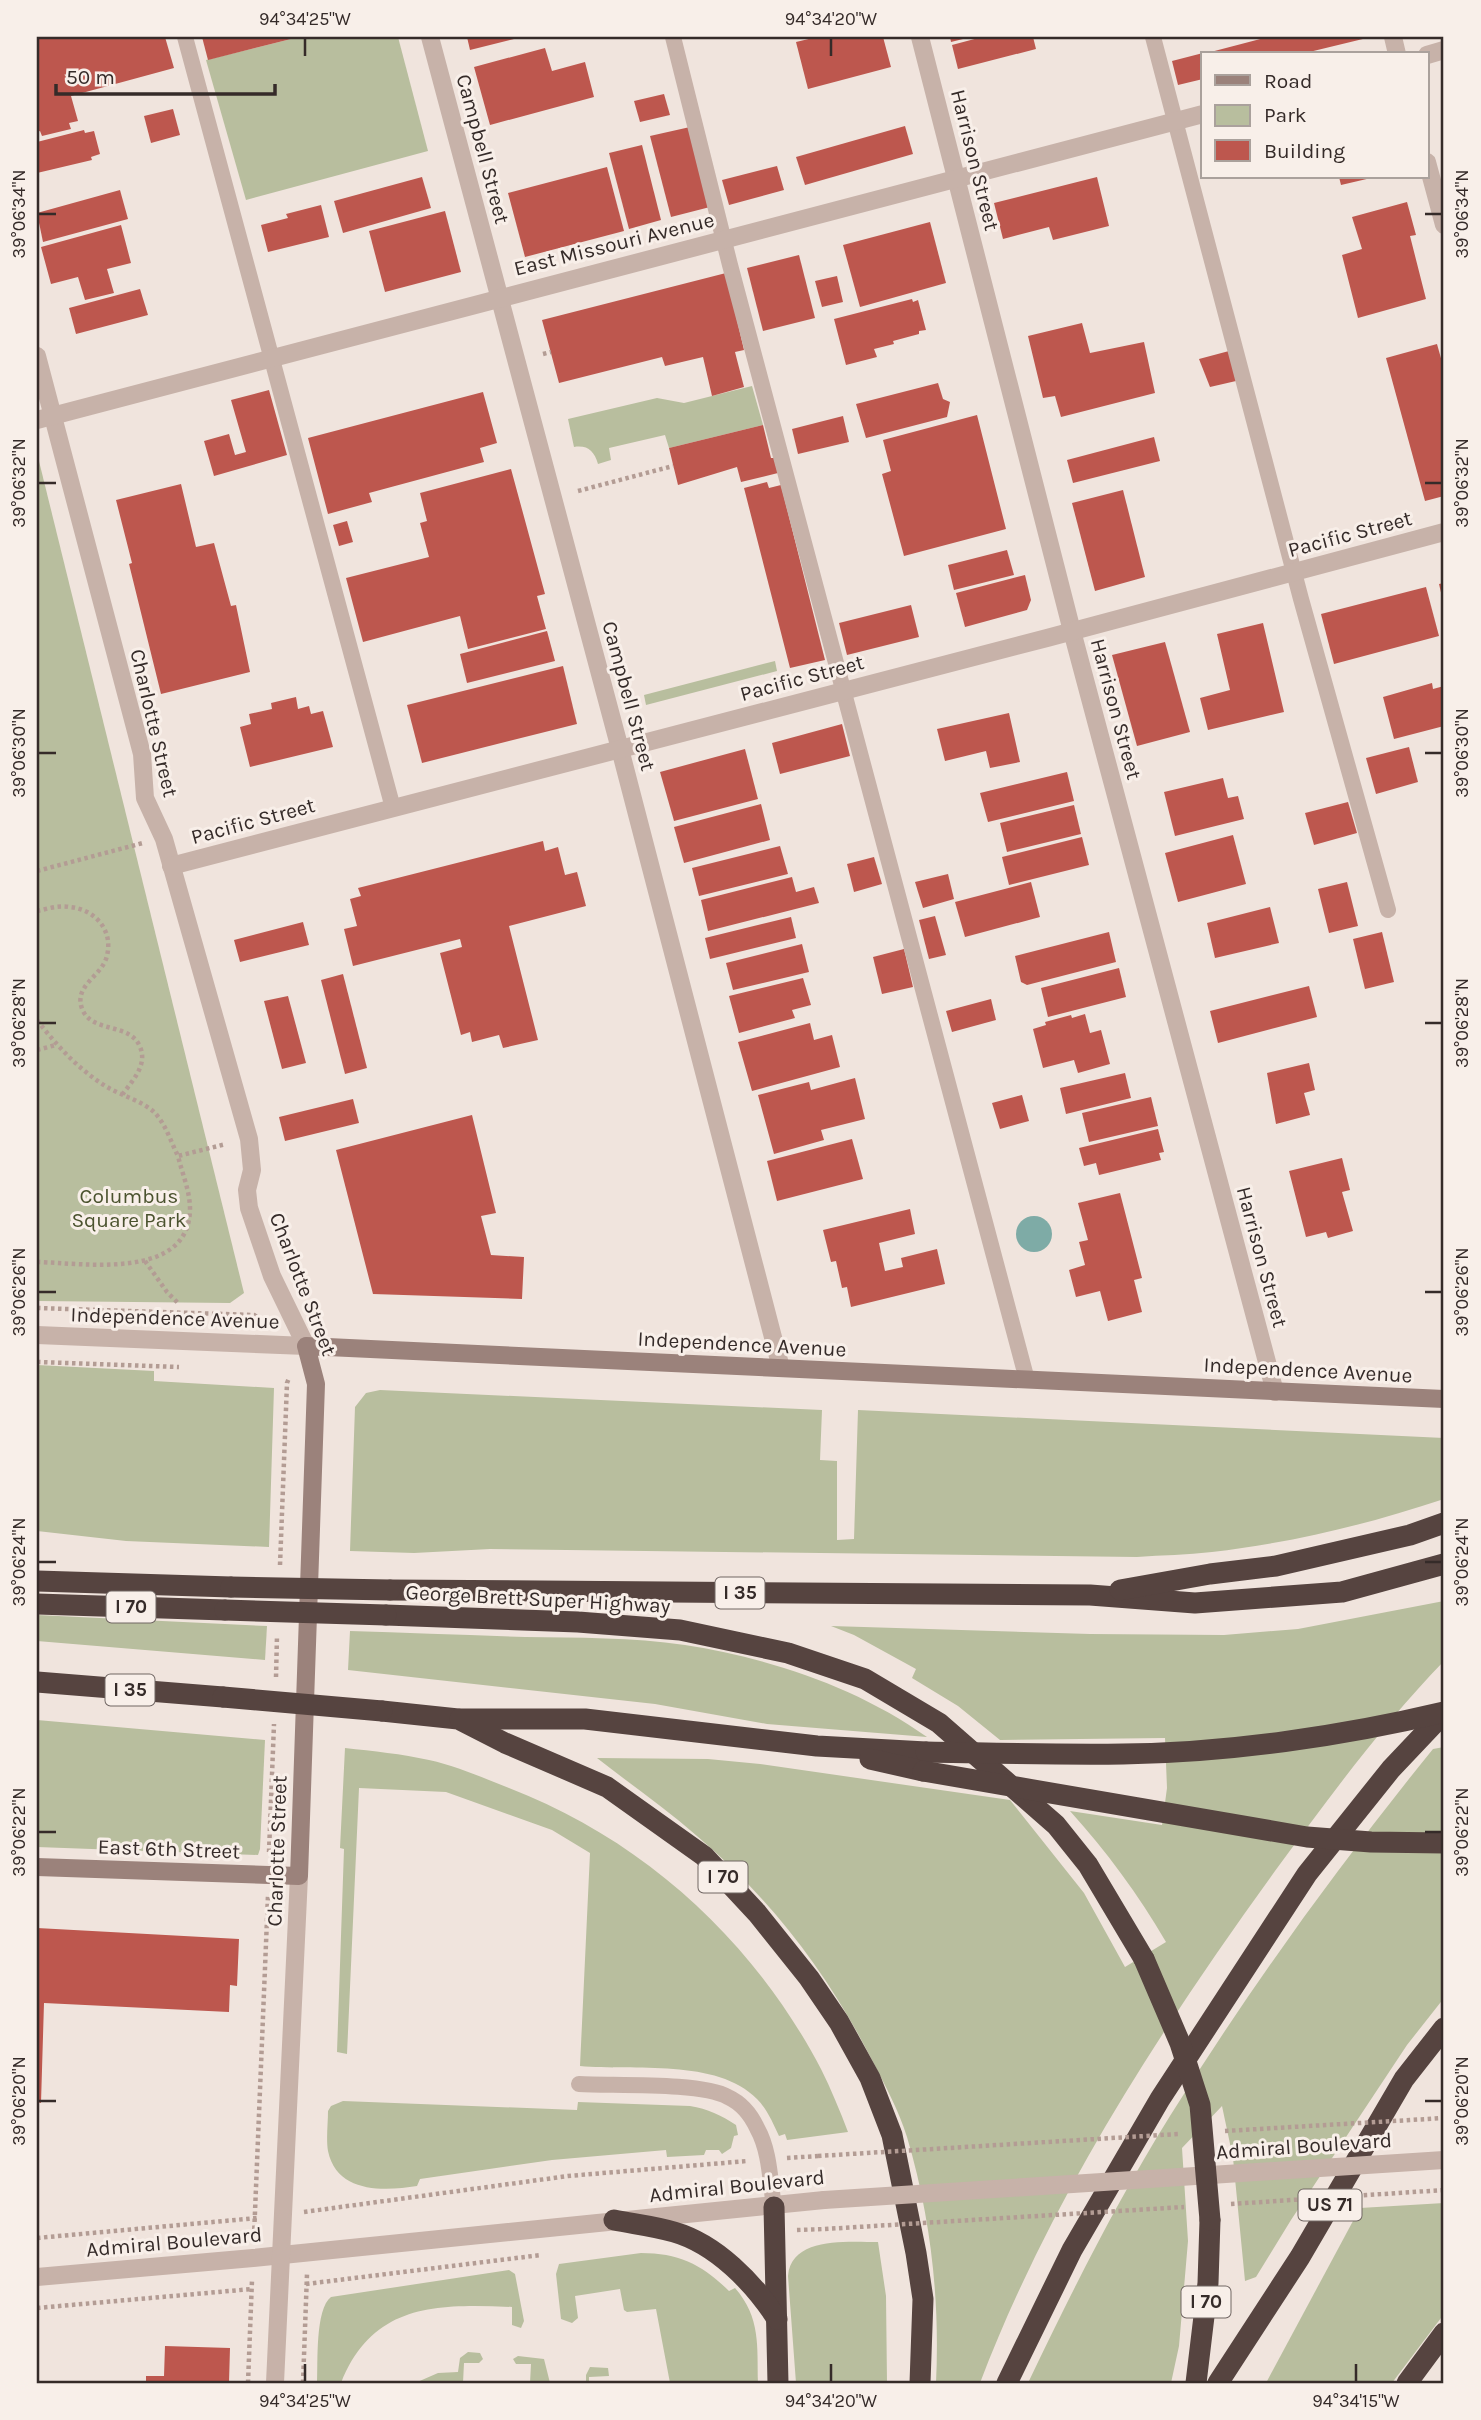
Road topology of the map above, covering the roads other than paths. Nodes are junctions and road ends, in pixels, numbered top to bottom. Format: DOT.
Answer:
graph roads {
  1 [pos="186,37"];
  2 [pos="430,37"];
  3 [pos="673,37"];
  4 [pos="920,37"];
  5 [pos="1153,37"];
  6 [pos="1201,114"];
  7 [pos="1175,121"];
  8 [pos="1428,166"];
  9 [pos="957,179"];
  10 [pos="1444,225"];
  11 [pos="724,239"];
  12 [pos="498,298"];
  13 [pos="37,356"];
  14 [pos="273,358"];
  15 [pos="45,418"];
  16 [pos="1444,532"];
  17 [pos="1294,572"];
  18 [pos="1072,631"];
  19 [pos="845,691"];
  20 [pos="620,749"];
  21 [pos="393,808"];
  22 [pos="171,866"];
  23 [pos="1388,910"];
  24 [pos="37,1335"];
  25 [pos="306,1346"];
  26 [pos="781,1368"];
  27 [pos="1027,1380"];
  28 [pos="1275,1392"];
  29 [pos="1444,1399"];
  30 [pos="1444,1523"];
  31 [pos="1444,1564"];
  32 [pos="37,1574"];
  33 [pos="37,1581"];
  34 [pos="100,1583"];
  35 [pos="1090,1595"];
  36 [pos="37,1604"];
  37 [pos="37,1682"];
  38 [pos="1444,1713"];
  39 [pos="458,1719"];
  40 [pos="924,1761"];
  41 [pos="1444,1843"];
  42 [pos="37,1867"];
  43 [pos="299,1877"];
  44 [pos="1444,2028"];
  45 [pos="579,2084"];
  46 [pos="1444,2160"];
  47 [pos="774,2207"];
  48 [pos="614,2220"];
  49 [pos="281,2256"];
  50 [pos="37,2277"];
  51 [pos="777,2319"];
  52 [pos="1444,2333"];
  53 [pos="275,2383"];
  54 [pos="778,2383"];
  55 [pos="920,2383"];
  56 [pos="1007,2383"];
  57 [pos="1196,2383"];
  58 [pos="1218,2383"];
  59 [pos="1407,2383"];
  1 -- 14 [label="lane"];
  2 -- 12 [label="street, Campbell Street"];
  3 -- 11 [label="lane"];
  4 -- 9 [label="street, Harrison Street"];
  5 -- 7 [label="lane"];
  6 -- 7 [label="street, East Missouri Avenue"];
  7 -- 9 [label="street, East Missouri Avenue"];
  7 -- 17 [label="lane"];
  8 -- 10 [label="street"];
  9 -- 11 [label="street, East Missouri Avenue"];
  9 -- 18 [label="street, Harrison Street"];
  11 -- 12 [label="street, East Missouri Avenue"];
  11 -- 19 [label="lane"];
  12 -- 14 [label="street, East Missouri Avenue"];
  12 -- 20 [label="street, Campbell Street"];
  13 -- 15 [label="street, Charlotte Street"];
  14 -- 15 [label="street, East Missouri Avenue"];
  14 -- 21 [label="lane"];
  15 -- 22 [label="street, Charlotte Street"];
  16 -- 17 [label="street, Pacific Street"];
  17 -- 18 [label="street, Pacific Street"];
  17 -- 23 [label="lane"];
  18 -- 19 [label="street, Pacific Street"];
  18 -- 28 [label="street, Harrison Street"];
  19 -- 20 [label="street, Pacific Street"];
  19 -- 27 [label="lane"];
  20 -- 21 [label="street, Pacific Street"];
  20 -- 26 [label="street, Campbell Street"];
  21 -- 22 [label="street, Pacific Street"];
  22 -- 25 [label="street, Charlotte Street"];
  24 -- 25 [label="street, Independence Avenue"];
  25 -- 26 [label="main road, Independence Avenue"];
  25 -- 43 [label="main road, Charlotte Street"];
  26 -- 27 [label="main road, Independence Avenue"];
  27 -- 28 [label="main road, Independence Avenue"];
  28 -- 29 [label="main road, Independence Avenue"];
  30 -- 35 [label="highway"];
  31 -- 35 [label="highway, I 35"];
  32 -- 34 [label="highway"];
  33 -- 34 [label="highway, I 35"];
  34 -- 35 [label="highway, I 35, bridge"];
  36 -- 57 [label="highway, George Brett Super Highway / I 70, bridge"];
  37 -- 39 [label="highway, I 35, bridge"];
  38 -- 40 [label="highway, I 35, bridge"];
  38 -- 56 [label="highway"];
  39 -- 40 [label="highway, I 35"];
  39 -- 55 [label="highway, I 70"];
  40 -- 41 [label="highway, bridge"];
  42 -- 43 [label="main road, East 6th Street"];
  43 -- 49 [label="street, Charlotte Street"];
  44 -- 58 [label="highway, US 71"];
  45 -- 47 [label="lane"];
  46 -- 47 [label="street, Admiral Boulevard, bridge"];
  47 -- 48 [label="street, Admiral Boulevard"];
  47 -- 51 [label="highway"];
  48 -- 49 [label="street, Admiral Boulevard"];
  48 -- 51 [label="highway"];
  49 -- 50 [label="street, Admiral Boulevard"];
  49 -- 53 [label="street, Charlotte Street"];
  51 -- 54 [label="highway"];
  52 -- 59 [label="highway"];
}
